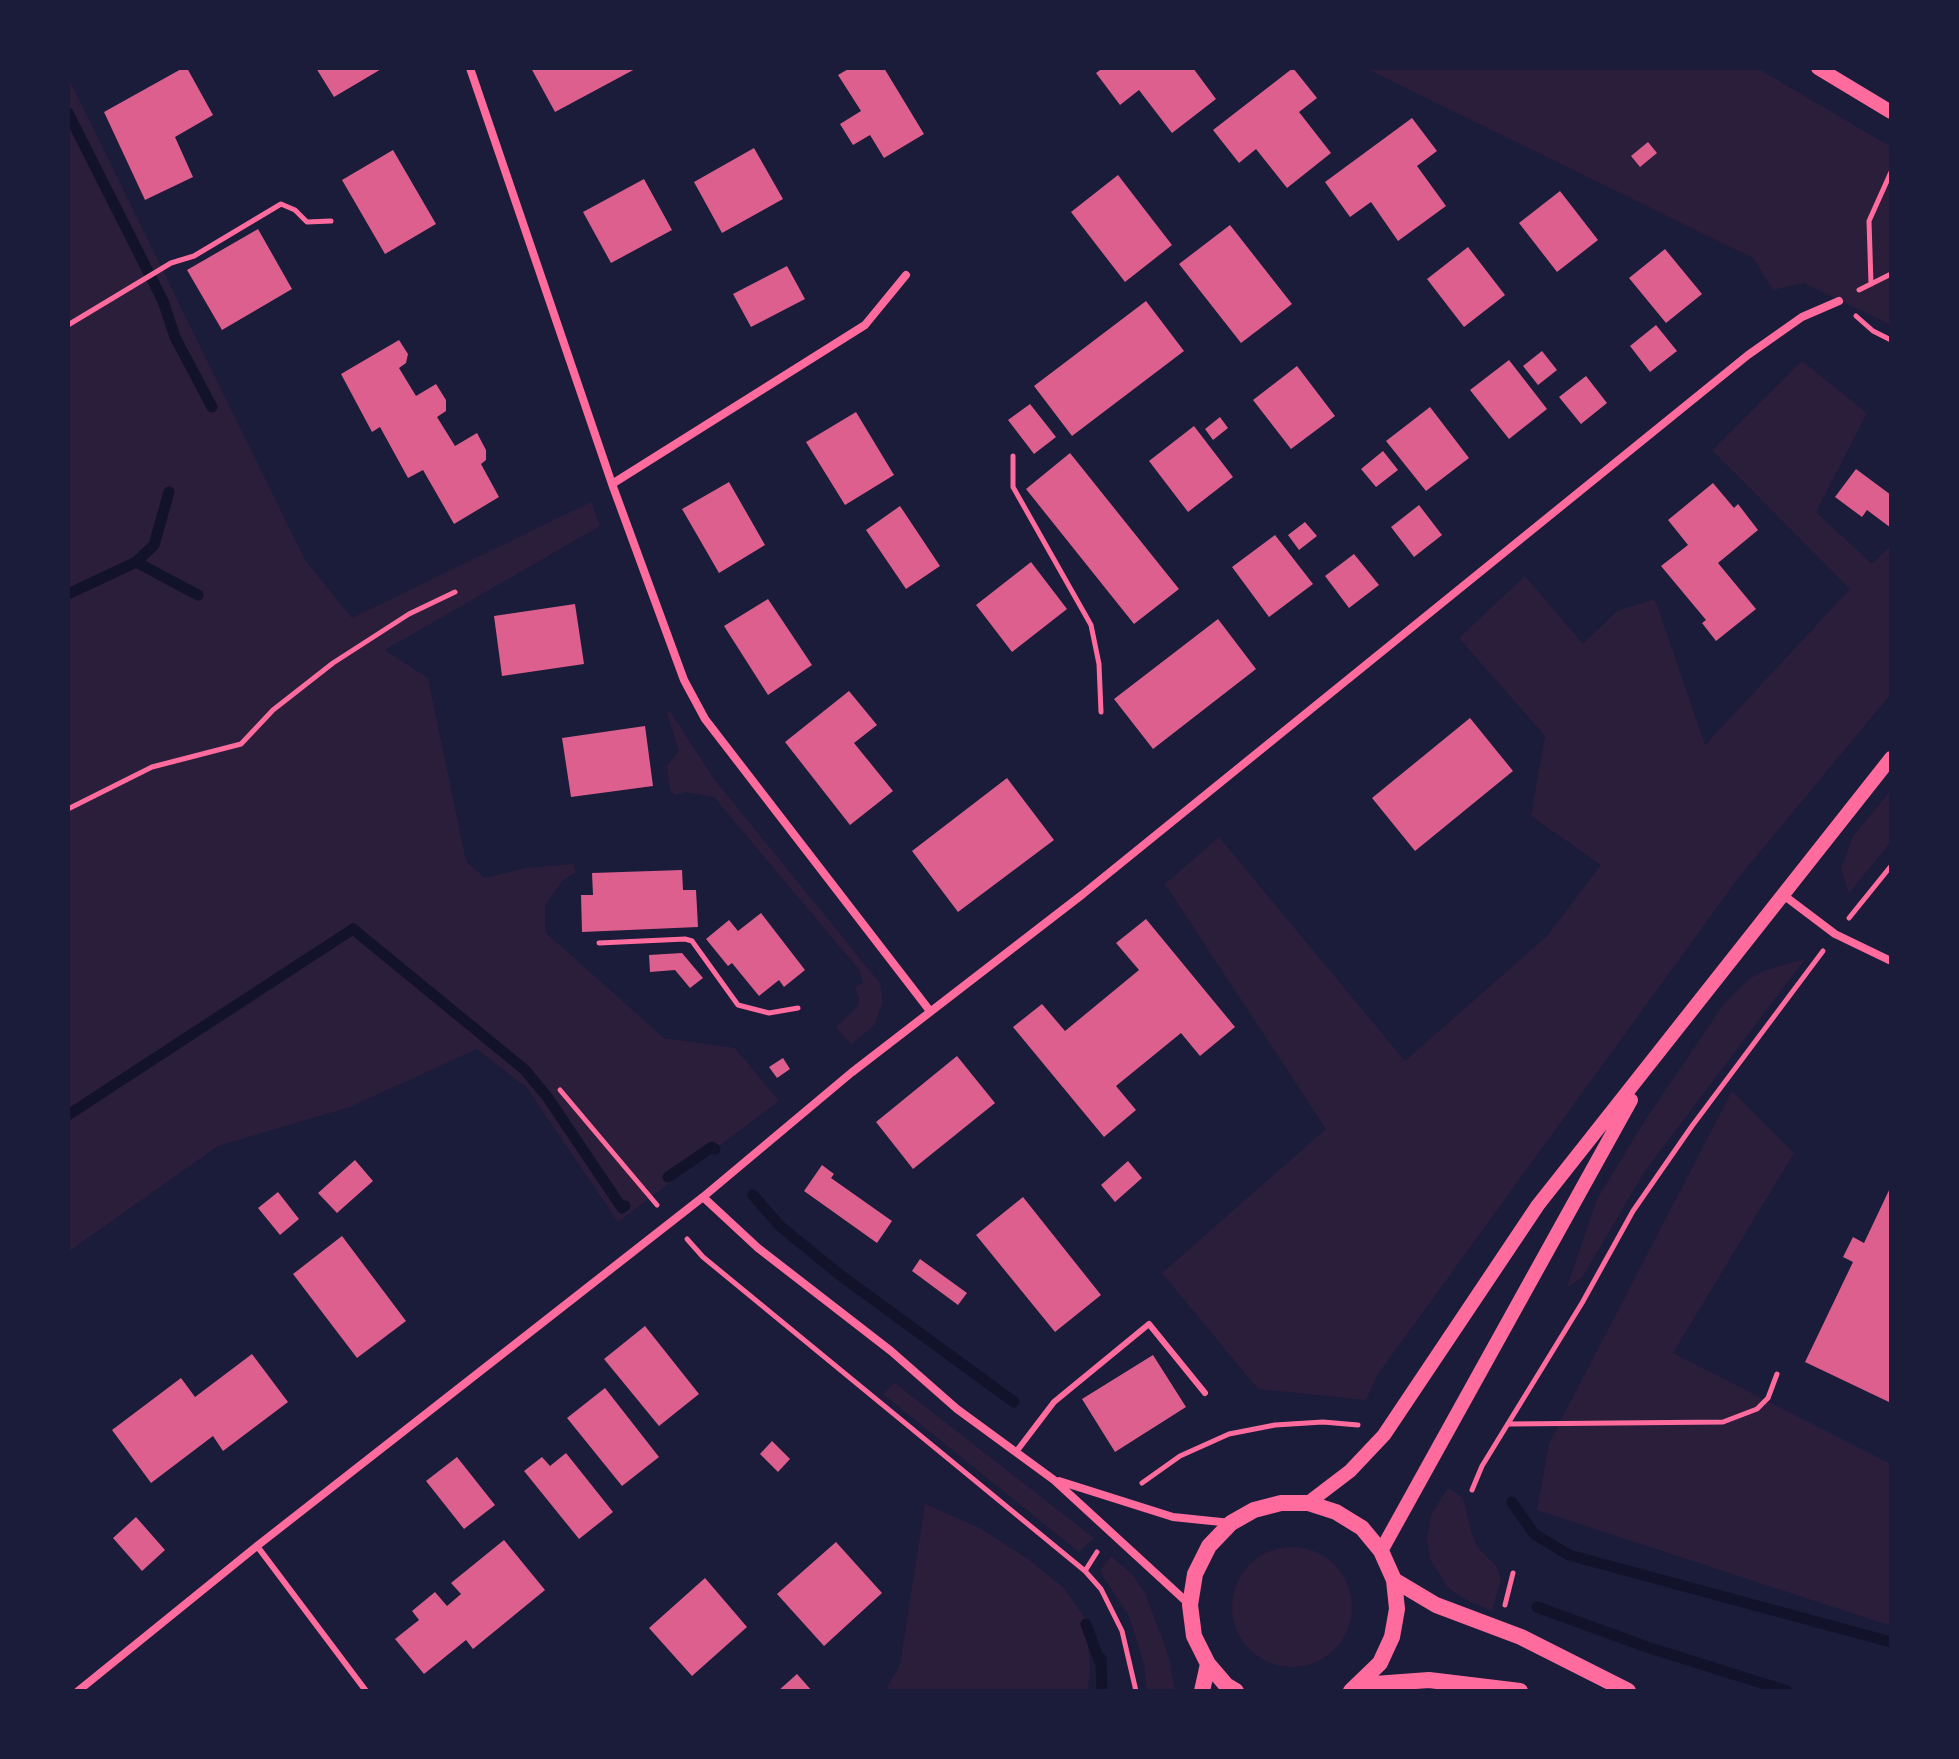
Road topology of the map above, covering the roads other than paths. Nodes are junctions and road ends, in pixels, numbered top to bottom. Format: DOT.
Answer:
graph roads {
  1 [pos="470,68"];
  2 [pos="1818,68"];
  3 [pos="1891,112"];
  4 [pos="906,275"];
  5 [pos="1839,301"];
  6 [pos="612,484"];
  7 [pos="1891,758"];
  8 [pos="1782,894"];
  9 [pos="1891,961"];
  10 [pos="930,1011"];
  11 [pos="1650,1066"];
  12 [pos="703,1197"];
  13 [pos="1205,1393"];
  14 [pos="1016,1452"];
  15 [pos="1054,1480"];
  16 [pos="1308,1503"];
  17 [pos="1231,1523"];
  18 [pos="257,1546"];
  19 [pos="1381,1551"];
  20 [pos="1394,1580"];
  21 [pos="1190,1605"];
  22 [pos="1208,1664"];
  23 [pos="1356,1688"];
  24 [pos="78,1691"];
  25 [pos="366,1691"];
  26 [pos="1202,1691"];
  27 [pos="1236,1691"];
  28 [pos="1520,1691"];
  29 [pos="1628,1691"];
  1 -- 6 [label="street"];
  2 -- 3 [label="street"];
  4 -- 6 [label="street"];
  5 -- 10 [label="street"];
  6 -- 10 [label="street"];
  7 -- 8 [label="street"];
  8 -- 9 [label="street"];
  8 -- 11 [label="street"];
  10 -- 12 [label="street"];
  11 -- 16 [label="street"];
  11 -- 19 [label="street"];
  12 -- 14 [label="street"];
  12 -- 18 [label="street"];
  13 -- 14 [label="lane"];
  14 -- 15 [label="street"];
  15 -- 17 [label="street"];
  15 -- 21 [label="street"];
  16 -- 17 [label="main road"];
  16 -- 19 [label="main road"];
  17 -- 21 [label="main road"];
  18 -- 24 [label="street"];
  18 -- 25 [label="lane"];
  19 -- 20 [label="main road"];
  20 -- 23 [label="main road"];
  20 -- 29 [label="main road"];
  21 -- 22 [label="main road"];
  22 -- 26 [label="main road"];
  22 -- 27 [label="main road"];
  23 -- 28 [label="main road"];
}
